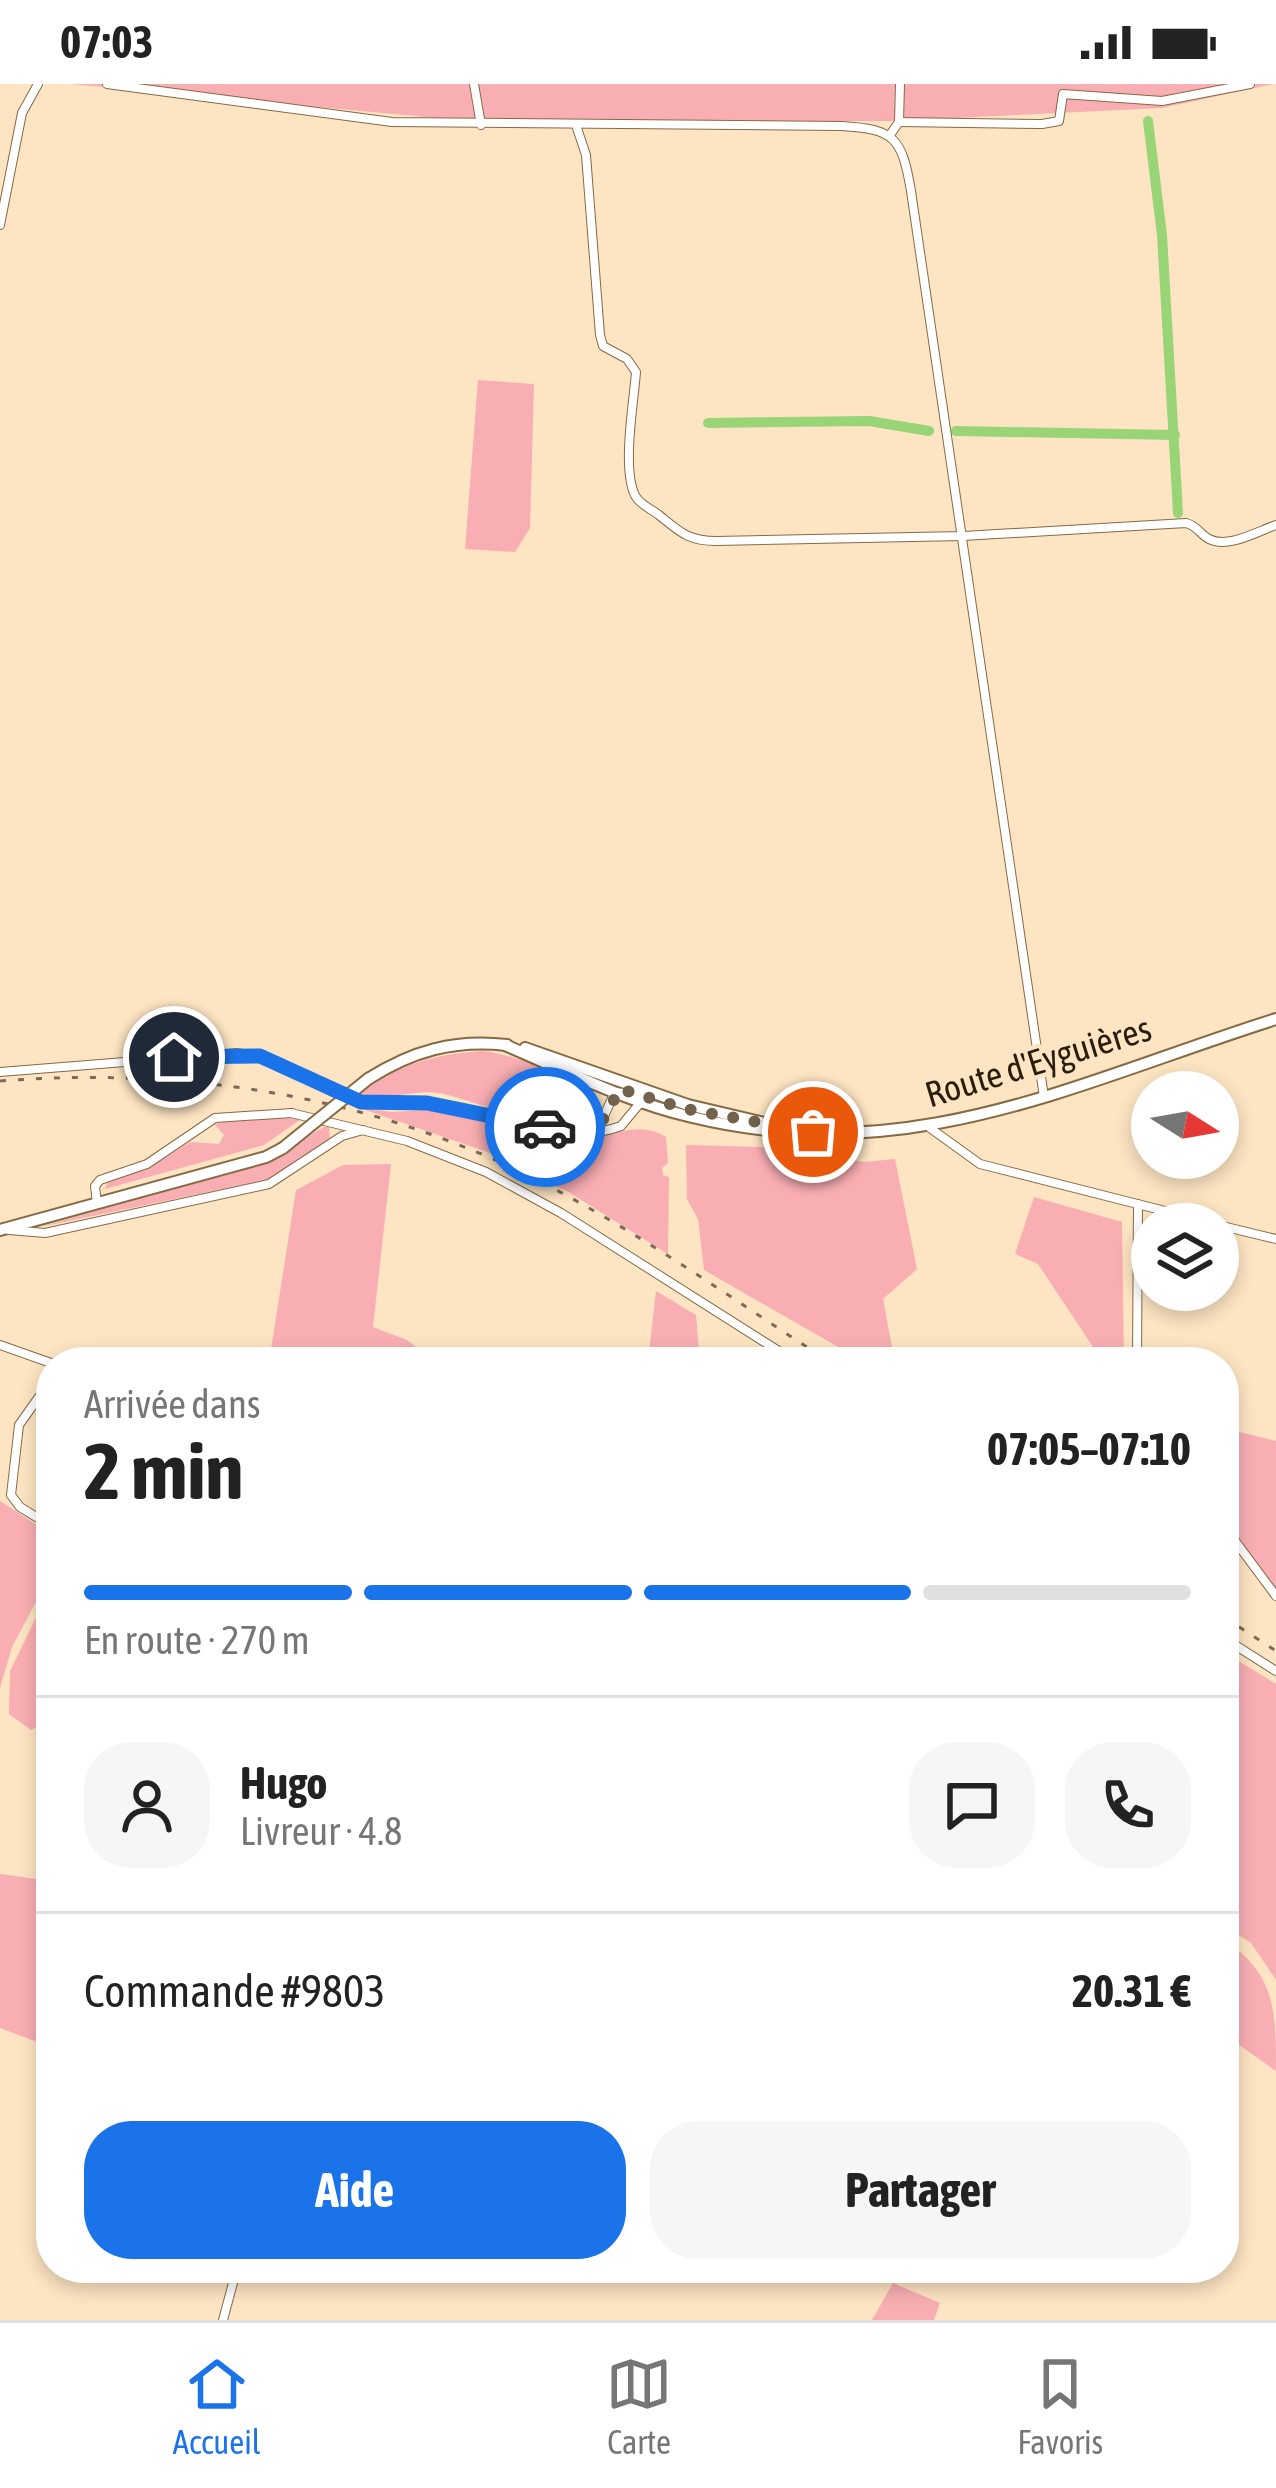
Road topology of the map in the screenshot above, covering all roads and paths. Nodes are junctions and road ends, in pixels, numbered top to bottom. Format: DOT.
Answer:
graph roads {
  1 [pos="38,84"];
  2 [pos="107,84"];
  3 [pos="474,84"];
  4 [pos="900,84"];
  5 [pos="1250,84"];
  6 [pos="899,122"];
  7 [pos="481,125"];
  8 [pos="576,125"];
  9 [pos="890,135"];
  10 [pos="0,224"];
  11 [pos="1276,525"];
  12 [pos="963,536"];
  13 [pos="1276,1018"];
  14 [pos="0,1072"];
  15 [pos="621,1090"];
  16 [pos="1044,1097"];
  17 [pos="641,1102"];
  18 [pos="623,1124"];
  19 [pos="930,1128"];
  20 [pos="365,1129"];
  21 [pos="597,1130"];
  22 [pos="813,1132"];
  23 [pos="1134,1203"];
  24 [pos="97,1204"];
  25 [pos="1,1230"];
  26 [pos="1239,1230"];
  27 [pos="1276,1239"];
  28 [pos="1138,1311"];
  29 [pos="0,1345"];
  30 [pos="772,1347"];
  31 [pos="1138,1347"];
  32 [pos="36,1358"];
  33 [pos="36,1402"];
  34 [pos="36,1517"];
  35 [pos="1239,1546"];
  36 [pos="1276,1595"];
  37 [pos="1239,1648"];
  38 [pos="1276,1671"];
  39 [pos="233,2283"];
  40 [pos="223,2320"];
  1 -- 10 [label="street"];
  2 -- 7 [label="street"];
  3 -- 7 [label="street"];
  4 -- 6 [label="street"];
  5 -- 6 [label="street"];
  6 -- 9 [label="street"];
  7 -- 8 [label="street"];
  8 -- 9 [label="street"];
  8 -- 12 [label="street"];
  9 -- 12 [label="street"];
  11 -- 12 [label="street"];
  12 -- 16 [label="street"];
  13 -- 16 [label="main road, Route d'Eyguières"];
  14 -- 21 [label="street"];
  15 -- 17 [label="main road, Route d'Eyguières"];
  15 -- 18 [label="street"];
  15 -- 21 [label="street"];
  15 -- 22 [label="main road, Route d'Eyguières"];
  15 -- 24 [label="main road, Route d'Eyguières, bridge"];
  16 -- 19 [label="main road, Route d'Eyguières"];
  17 -- 18 [label="street"];
  17 -- 22 [label="main road, Route d'Eyguières"];
  18 -- 21 [label="street"];
  19 -- 22 [label="main road, Route d'Eyguières"];
  19 -- 23 [label="street"];
  20 -- 24 [label="street"];
  20 -- 25 [label="street"];
  20 -- 30 [label="street"];
  24 -- 25 [label="main road"];
  26 -- 27 [label="street"];
  28 -- 31 [label="street"];
  29 -- 32 [label="street"];
  33 -- 34 [label="street"];
  35 -- 36 [label="street"];
  37 -- 38 [label="street"];
  39 -- 40 [label="street"];
}
